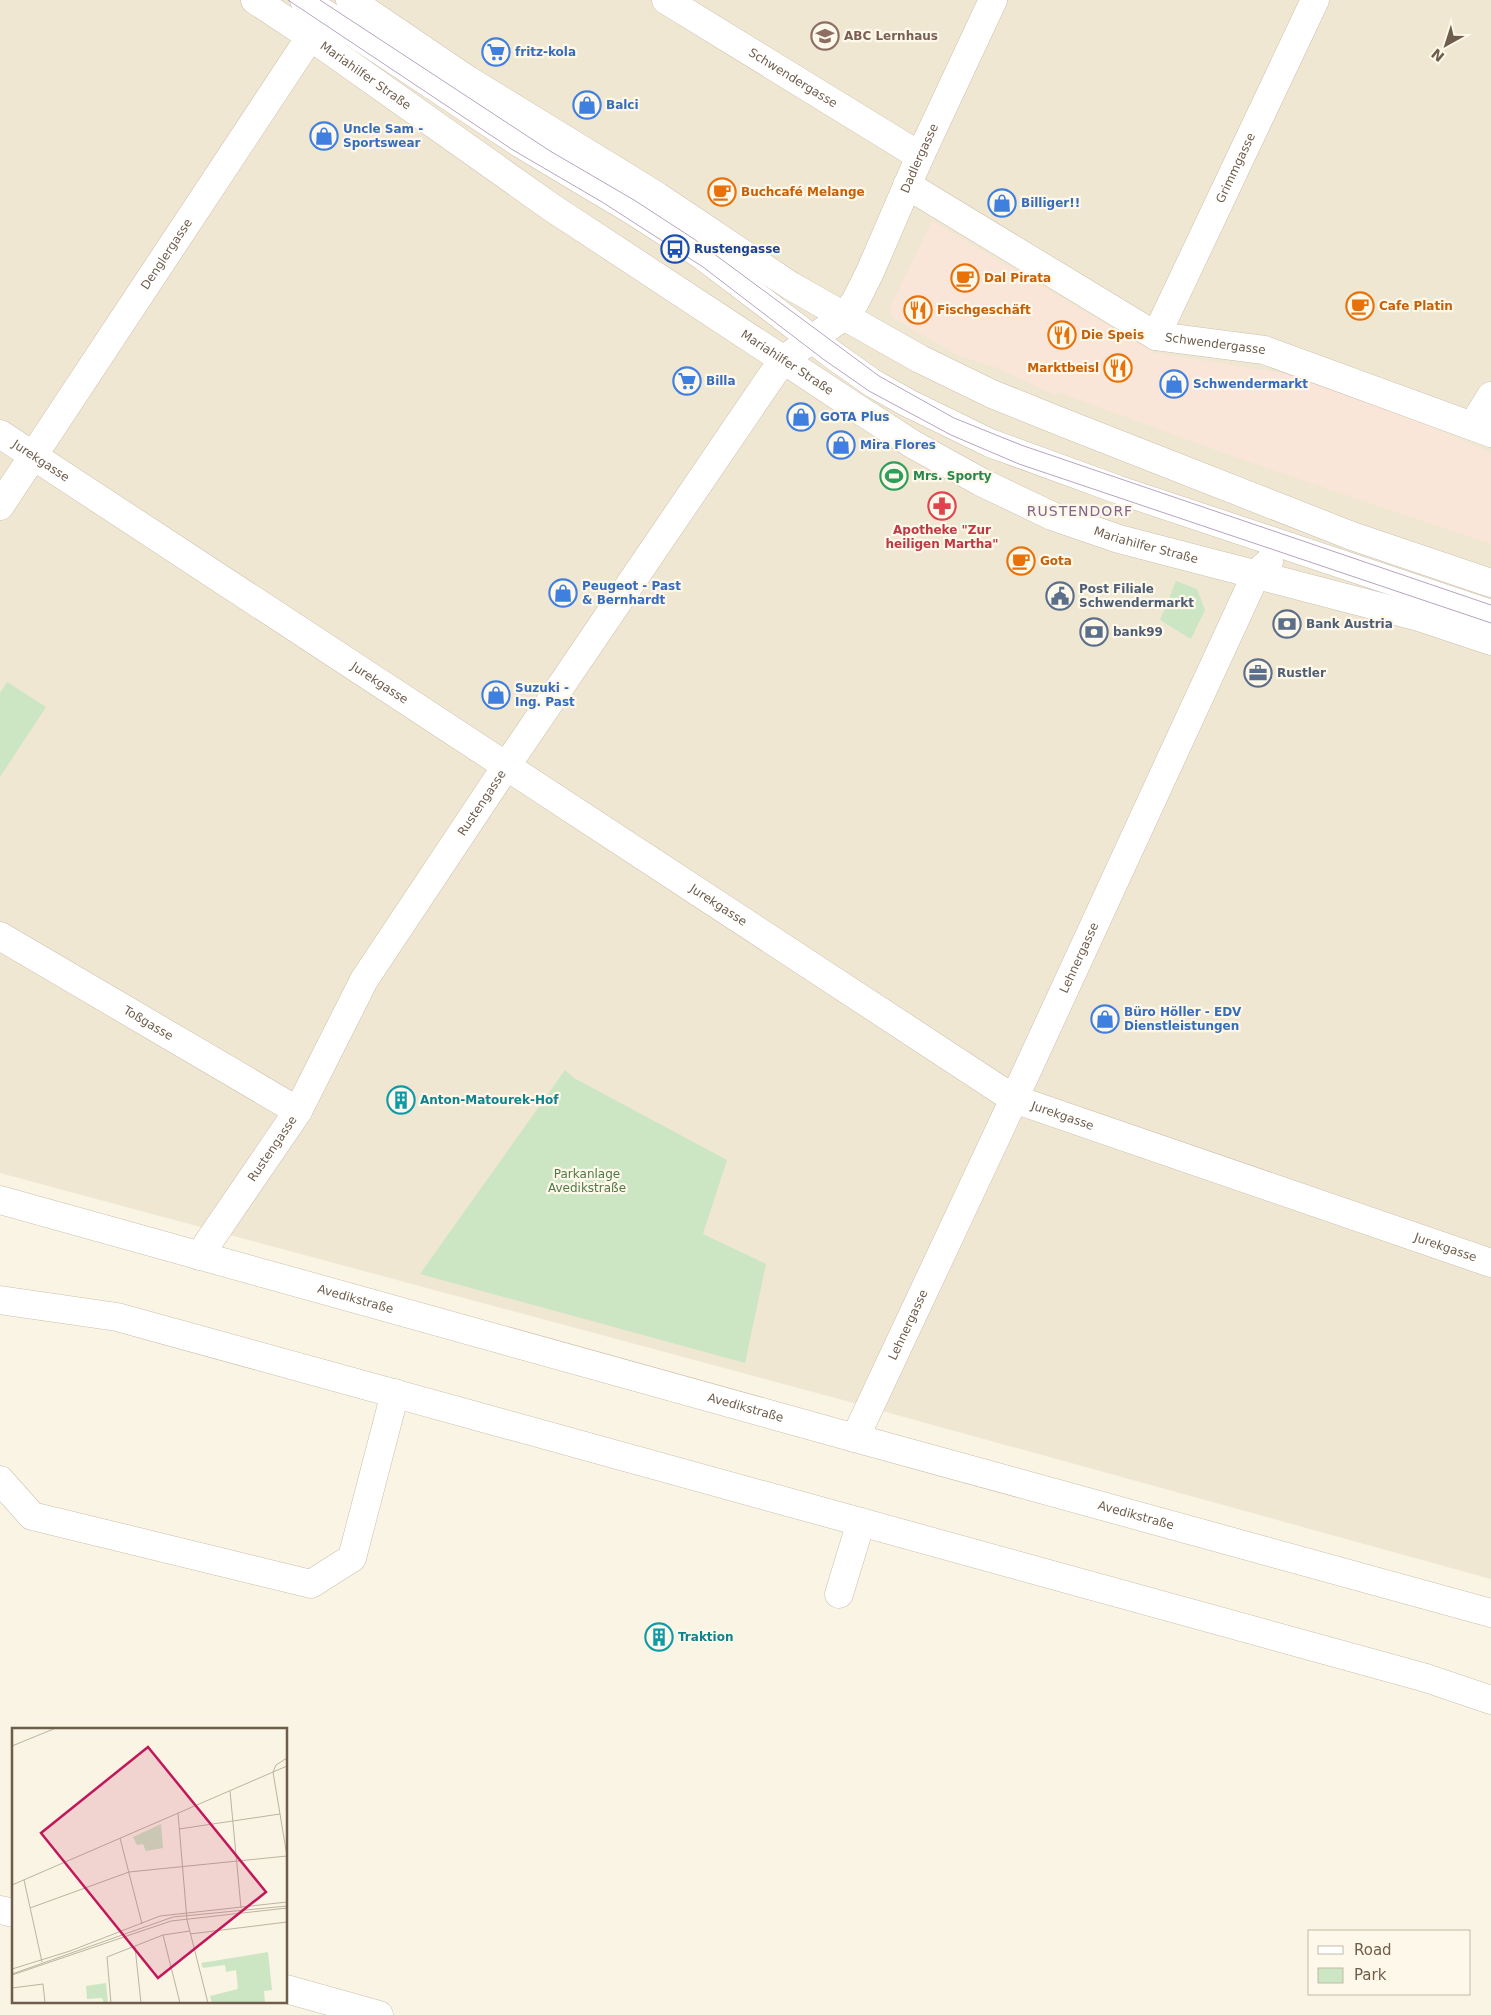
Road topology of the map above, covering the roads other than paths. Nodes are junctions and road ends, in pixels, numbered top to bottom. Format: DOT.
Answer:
graph roads {
  1 [pos="255,0"];
  2 [pos="350,0"];
  3 [pos="666,0"];
  4 [pos="993,0"];
  5 [pos="1314,0"];
  6 [pos="321,5"];
  7 [pos="311,37"];
  8 [pos="920,156"];
  9 [pos="908,185"];
  10 [pos="844,316"];
  11 [pos="1156,336"];
  12 [pos="812,339"];
  13 [pos="783,360"];
  14 [pos="1491,396"];
  15 [pos="1482,429"];
  16 [pos="0,434"];
  17 [pos="33,457"];
  18 [pos="0,506"];
  19 [pos="1352,536"];
  20 [pos="1290,546"];
  21 [pos="1256,574"];
  22 [pos="1491,584"];
  23 [pos="1491,614"];
  24 [pos="1491,642"];
  25 [pos="507,765"];
  26 [pos="0,936"];
  27 [pos="1014,1099"];
  28 [pos="298,1111"];
  29 [pos="0,1200"];
  30 [pos="199,1256"];
  31 [pos="1491,1263"];
  32 [pos="0,1300"];
  33 [pos="395,1393"];
  34 [pos="855,1438"];
  35 [pos="0,1480"];
  36 [pos="862,1522"];
  37 [pos="839,1594"];
  38 [pos="1491,1613"];
  39 [pos="1491,1700"];
  40 [pos="288,1991"];
  41 [pos="379,2015"];
  1 -- 7 [label="street, Mariahilfer Straße"];
  2 -- 10 [label="street"];
  3 -- 8 [label="street, Schwendergasse"];
  4 -- 8 [label="street, Dadlergasse"];
  5 -- 11 [label="street, Grimmgasse"];
  6 -- 7 [label="street, Denglergasse"];
  6 -- 12 [label="street"];
  7 -- 13 [label="street, Mariahilfer Straße"];
  7 -- 17 [label="street, Denglergasse"];
  8 -- 9 [label="street, Dadlergasse"];
  9 -- 10 [label="street, Dadlergasse"];
  9 -- 11 [label="street, Schwendergasse"];
  10 -- 12 [label="street, Dadlergasse"];
  10 -- 19 [label="street"];
  11 -- 15 [label="street, Schwendergasse"];
  12 -- 13 [label="street, Rustengasse"];
  12 -- 20 [label="street"];
  13 -- 21 [label="street, Mariahilfer Straße"];
  13 -- 25 [label="street, Rustengasse"];
  14 -- 15 [label="street"];
  16 -- 17 [label="street, Jurekgasse"];
  17 -- 18 [label="street, Denglergasse"];
  17 -- 25 [label="street, Jurekgasse"];
  19 -- 20 [label="street, Lehnergasse"];
  19 -- 22 [label="street"];
  20 -- 21 [label="street, Lehnergasse"];
  20 -- 23 [label="street"];
  21 -- 24 [label="street, Mariahilfer Straße"];
  21 -- 27 [label="street, Lehnergasse"];
  25 -- 27 [label="street, Jurekgasse"];
  25 -- 28 [label="street, Rustengasse"];
  26 -- 28 [label="street, Toßgasse"];
  27 -- 31 [label="street, Jurekgasse"];
  27 -- 34 [label="street, Lehnergasse"];
  28 -- 30 [label="street, Rustengasse"];
  29 -- 30 [label="street, Avedikstraße"];
  30 -- 34 [label="street, Avedikstraße"];
  32 -- 33 [label="street"];
  33 -- 35 [label="street"];
  33 -- 36 [label="street"];
  34 -- 38 [label="street, Avedikstraße"];
  36 -- 37 [label="street"];
  36 -- 39 [label="street"];
  40 -- 41 [label="street"];
}
